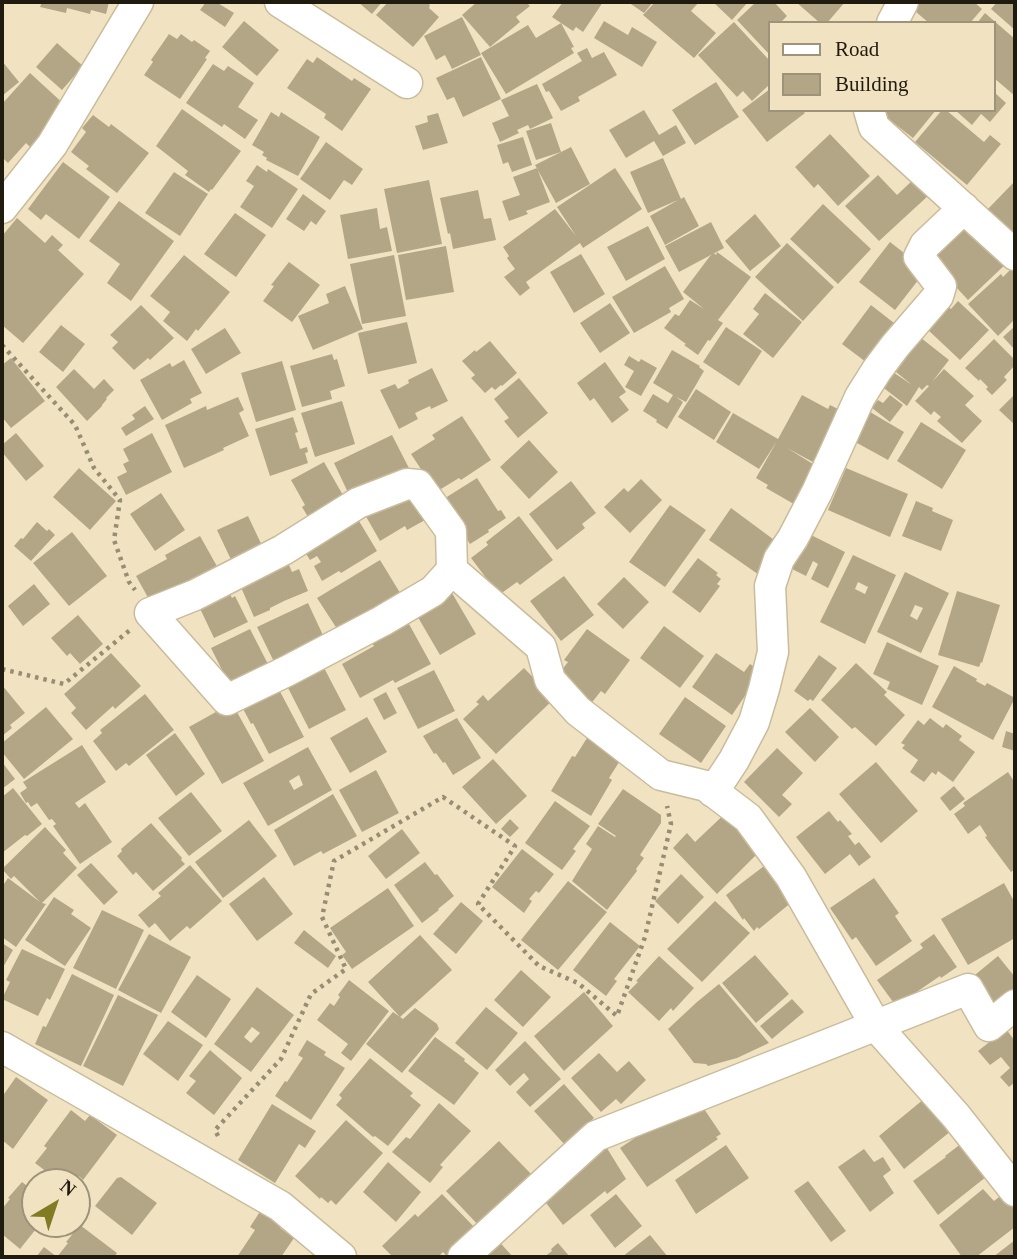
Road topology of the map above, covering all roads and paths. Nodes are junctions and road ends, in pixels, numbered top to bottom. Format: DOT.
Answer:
graph roads {
  1 [pos="138,2"];
  2 [pos="280,2"];
  3 [pos="903,2"];
  4 [pos="893,21"];
  5 [pos="407,83"];
  6 [pos="870,112"];
  7 [pos="2,208"];
  8 [pos="964,208"];
  9 [pos="1015,255"];
  10 [pos="2,345"];
  11 [pos="452,570"];
  12 [pos="150,613"];
  13 [pos="2,669"];
  14 [pos="661,775"];
  15 [pos="713,792"];
  16 [pos="1015,1005"];
  17 [pos="876,1026"];
  18 [pos="2,1047"];
  19 [pos="220,1140"];
  20 [pos="1015,1191"];
  21 [pos="341,1257"];
  22 [pos="463,1257"];
  1 -- 7 [label="street"];
  2 -- 5 [label="street"];
  3 -- 4 [label="street"];
  6 -- 8 [label="street"];
  8 -- 9 [label="street"];
  8 -- 15 [label="street"];
  10 -- 12 [label="path"];
  11 -- 12 [label="street"];
  11 -- 12 [label="street"];
  11 -- 14 [label="street"];
  12 -- 13 [label="path"];
  14 -- 15 [label="street"];
  14 -- 19 [label="path"];
  15 -- 17 [label="street"];
  16 -- 17 [label="street"];
  17 -- 20 [label="street"];
  17 -- 22 [label="street"];
  18 -- 21 [label="street"];
}
